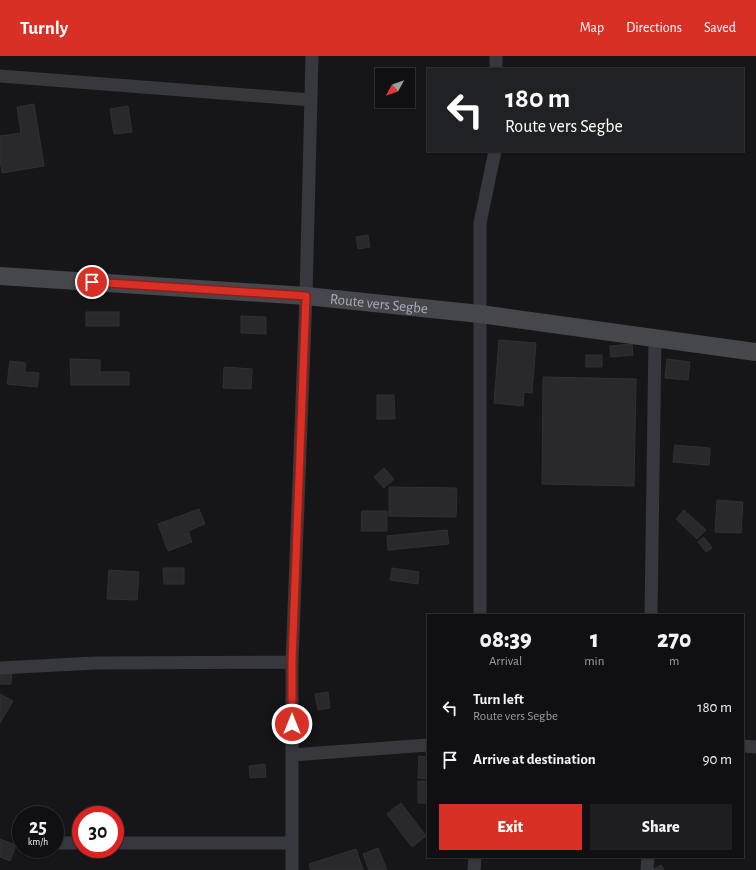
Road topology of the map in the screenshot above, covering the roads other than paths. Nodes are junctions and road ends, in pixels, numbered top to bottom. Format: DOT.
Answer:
graph roads {
  1 [pos="312,56"];
  2 [pos="496,56"];
  3 [pos="496,68"];
  4 [pos="0,76"];
  5 [pos="310,100"];
  6 [pos="495,152"];
  7 [pos="0,276"];
  8 [pos="306,296"];
  9 [pos="480,314"];
  10 [pos="655,337"];
  11 [pos="756,352"];
  12 [pos="480,614"];
  13 [pos="651,614"];
  14 [pos="292,662"];
  15 [pos="0,668"];
  16 [pos="427,745"];
  17 [pos="744,746"];
  18 [pos="756,747"];
  19 [pos="292,755"];
  20 [pos="124,843"];
  21 [pos="291,843"];
  22 [pos="474,858"];
  23 [pos="648,858"];
  24 [pos="292,870"];
  25 [pos="474,870"];
  26 [pos="647,870"];
  1 -- 5 [label="street"];
  2 -- 3 [label="street"];
  4 -- 5 [label="street"];
  5 -- 8 [label="street"];
  6 -- 9 [label="street"];
  7 -- 8 [label="main road, Route vers Segbe"];
  8 -- 9 [label="main road, Route vers Segbe"];
  8 -- 14 [label="street"];
  9 -- 10 [label="main road, Route vers Segbe"];
  9 -- 12 [label="street"];
  10 -- 11 [label="main road, Route vers Segbe"];
  10 -- 13 [label="street"];
  14 -- 15 [label="street"];
  14 -- 19 [label="street"];
  16 -- 19 [label="street"];
  17 -- 18 [label="street"];
  19 -- 21 [label="street"];
  20 -- 21 [label="street"];
  21 -- 24 [label="street"];
  22 -- 25 [label="street"];
  23 -- 26 [label="street"];
}
